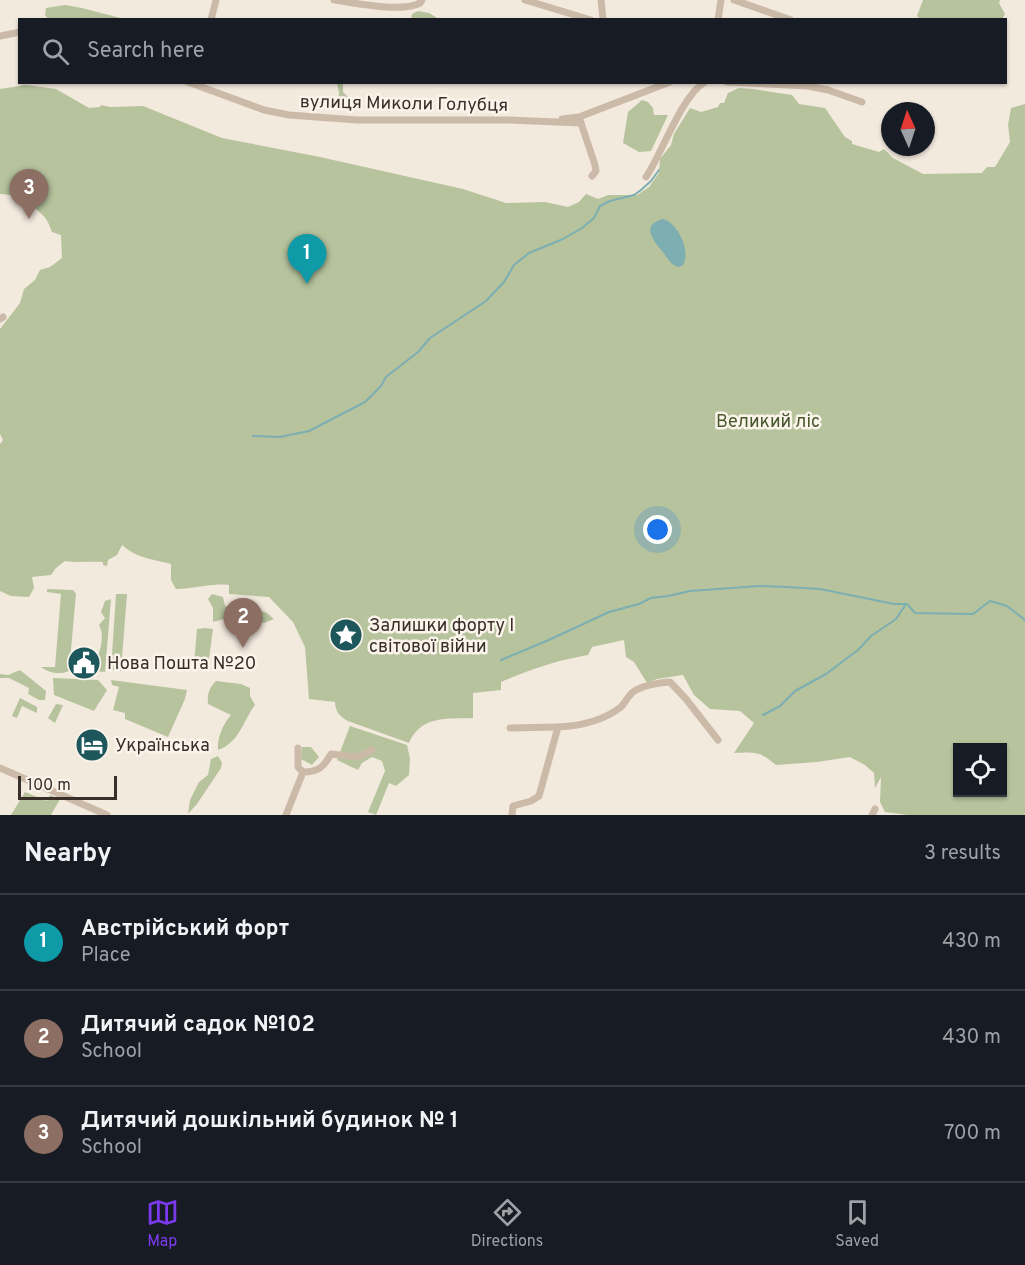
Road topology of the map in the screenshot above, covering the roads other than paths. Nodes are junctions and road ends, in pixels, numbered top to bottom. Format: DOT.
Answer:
graph roads {
  1 [pos="216,0"];
  2 [pos="334,0"];
  3 [pos="422,0"];
  4 [pos="525,0"];
  5 [pos="601,0"];
  6 [pos="721,0"];
  7 [pos="734,0"];
  8 [pos="212,18"];
  9 [pos="584,18"];
  10 [pos="603,18"];
  11 [pos="718,18"];
  12 [pos="785,18"];
  13 [pos="18,32"];
  14 [pos="0,36"];
  15 [pos="193,84"];
  16 [pos="665,84"];
  17 [pos="703,84"];
  18 [pos="768,84"];
  19 [pos="862,102"];
  20 [pos="580,120"];
  21 [pos="592,176"];
  22 [pos="646,177"];
  23 [pos="558,727"];
  24 [pos="510,728"];
  25 [pos="718,740"];
  26 [pos="298,748"];
  27 [pos="372,750"];
  28 [pos="0,768"];
  29 [pos="303,772"];
  30 [pos="107,815"];
  31 [pos="286,815"];
  32 [pos="512,815"];
  1 -- 8 [label="street"];
  2 -- 3 [label="street"];
  4 -- 9 [label="street"];
  5 -- 10 [label="street"];
  6 -- 11 [label="street"];
  7 -- 12 [label="street"];
  13 -- 14 [label="street"];
  15 -- 20 [label="street, вулиця Миколи Голубця"];
  16 -- 20 [label="street, вулиця Миколи Голубця"];
  17 -- 22 [label="street"];
  18 -- 19 [label="street"];
  20 -- 21 [label="street"];
  23 -- 24 [label="street"];
  23 -- 25 [label="street"];
  23 -- 32 [label="street"];
  26 -- 29 [label="street"];
  27 -- 29 [label="street"];
  28 -- 30 [label="street"];
  29 -- 31 [label="street"];
}
